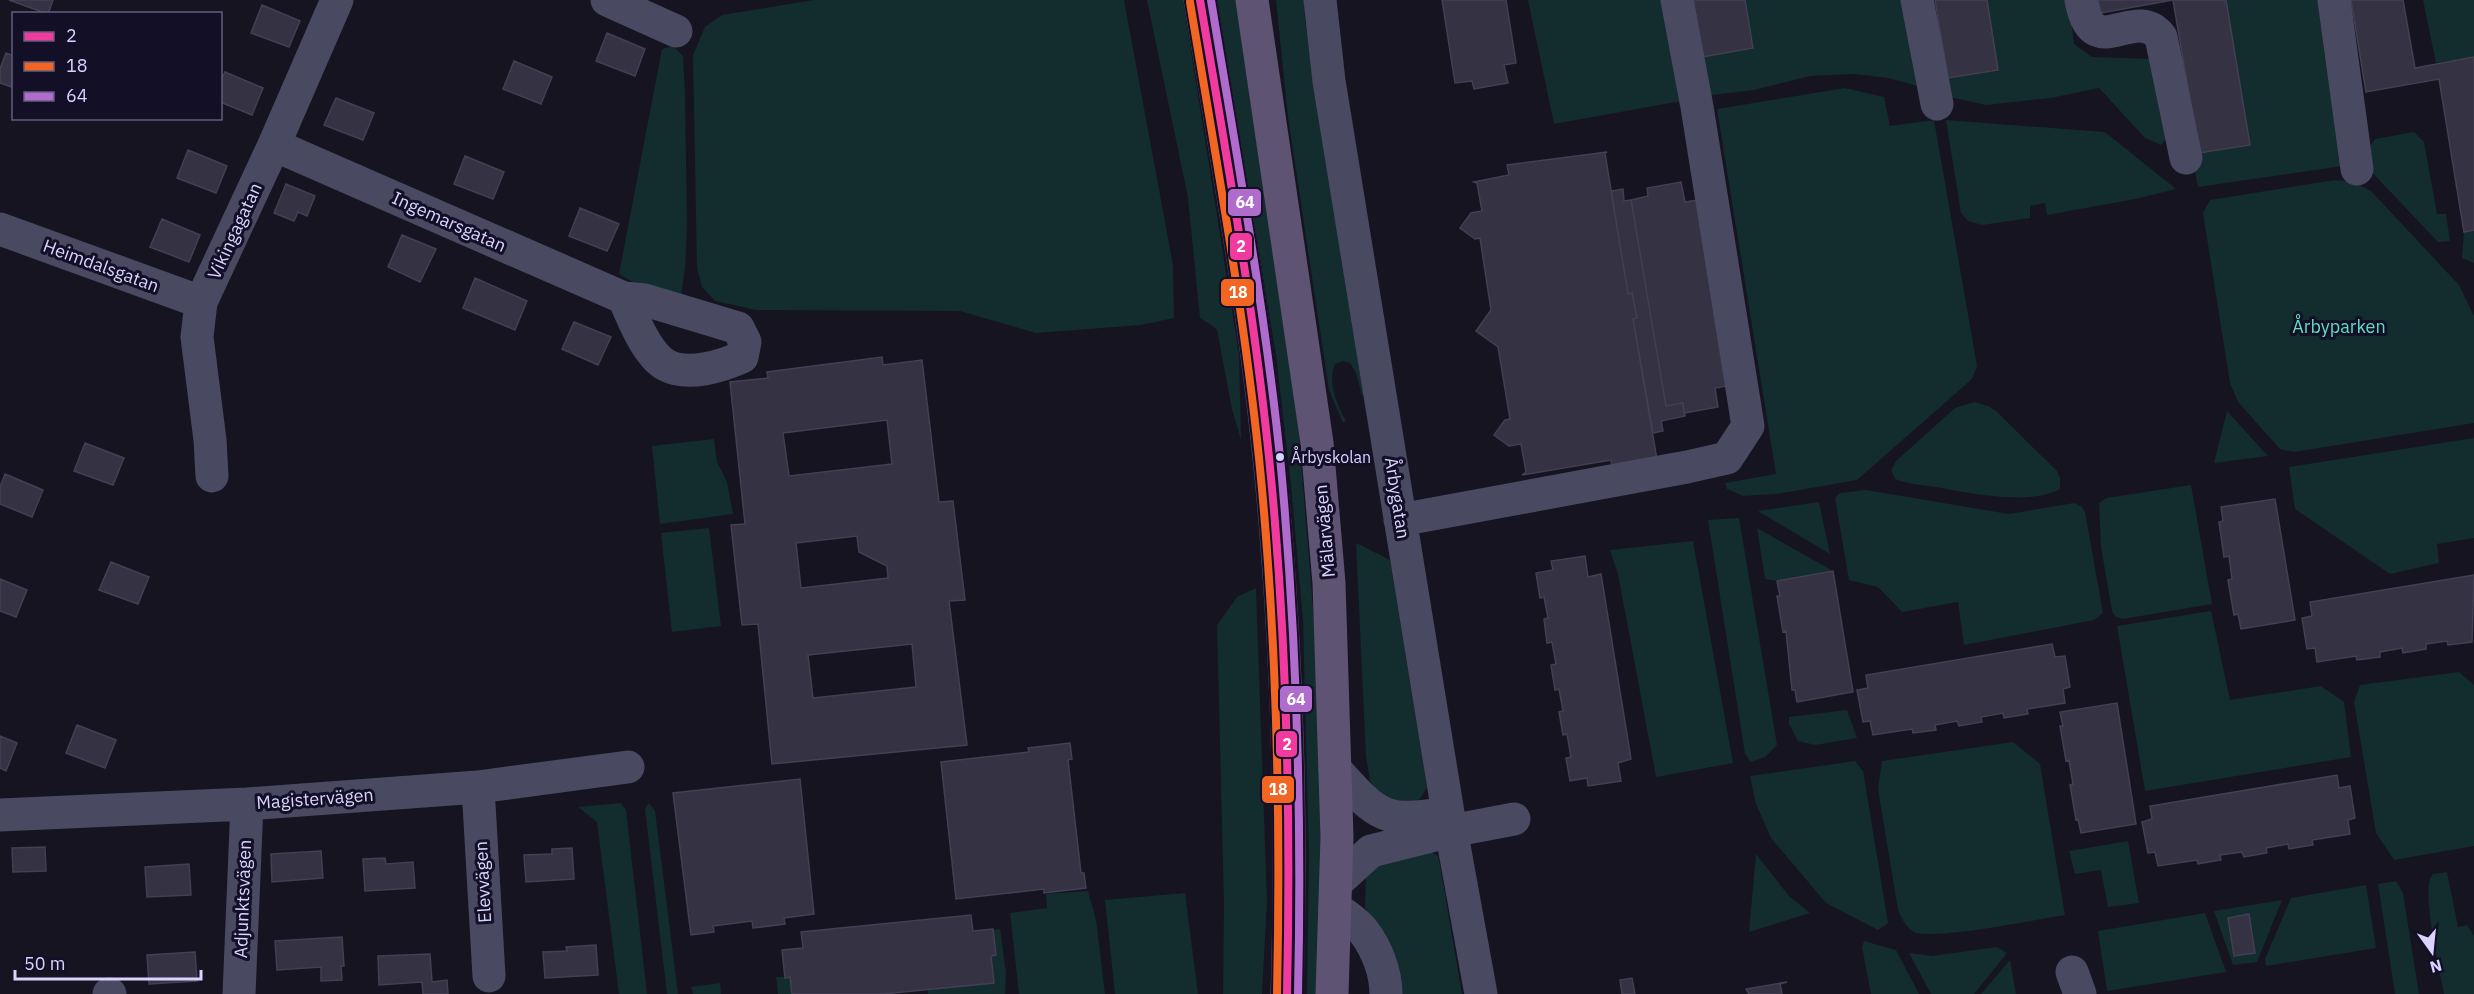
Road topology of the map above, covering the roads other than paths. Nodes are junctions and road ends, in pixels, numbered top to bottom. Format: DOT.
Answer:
graph roads {
  1 [pos="338,0"];
  2 [pos="607,0"];
  3 [pos="1200,0"];
  4 [pos="1252,0"];
  5 [pos="1320,0"];
  6 [pos="1677,0"];
  7 [pos="1917,0"];
  8 [pos="2081,0"];
  9 [pos="2334,0"];
  10 [pos="676,31"];
  11 [pos="1937,104"];
  12 [pos="274,145"];
  13 [pos="2186,158"];
  14 [pos="2357,169"];
  15 [pos="0,229"];
  16 [pos="624,298"];
  17 [pos="201,303"];
  18 [pos="212,476"];
  19 [pos="1400,520"];
  20 [pos="628,767"];
  21 [pos="1335,769"];
  22 [pos="478,788"];
  23 [pos="247,804"];
  24 [pos="0,815"];
  25 [pos="1514,819"];
  26 [pos="1450,822"];
  27 [pos="1336,895"];
  28 [pos="489,976"];
  29 [pos="239,994"];
  30 [pos="1287,994"];
  31 [pos="1332,994"];
  32 [pos="1386,994"];
  33 [pos="1481,994"];
  1 -- 12 [label="street, Vikingagatan"];
  2 -- 10 [label="street"];
  3 -- 30 [label="main road"];
  4 -- 21 [label="main road, Mälarvägen"];
  5 -- 19 [label="street, Årbygatan"];
  6 -- 19 [label="street"];
  7 -- 11 [label="street"];
  8 -- 13 [label="street"];
  9 -- 14 [label="street"];
  12 -- 16 [label="street, Ingemarsgatan"];
  12 -- 17 [label="street, Vikingagatan"];
  15 -- 17 [label="street, Heimdalsgatan"];
  17 -- 18 [label="street, Vikingagatan"];
  19 -- 26 [label="street, Årbygatan"];
  20 -- 22 [label="street, Magistervägen"];
  21 -- 26 [label="street"];
  21 -- 27 [label="main road, Mälarvägen"];
  22 -- 23 [label="street, Magistervägen"];
  22 -- 28 [label="street, Elevvägen"];
  23 -- 24 [label="street, Magistervägen"];
  23 -- 29 [label="street, Adjunktsvägen"];
  25 -- 26 [label="street"];
  26 -- 27 [label="street"];
  26 -- 33 [label="street, Årbygatan"];
  27 -- 31 [label="main road, Mälarvägen"];
  27 -- 32 [label="street"];
}
